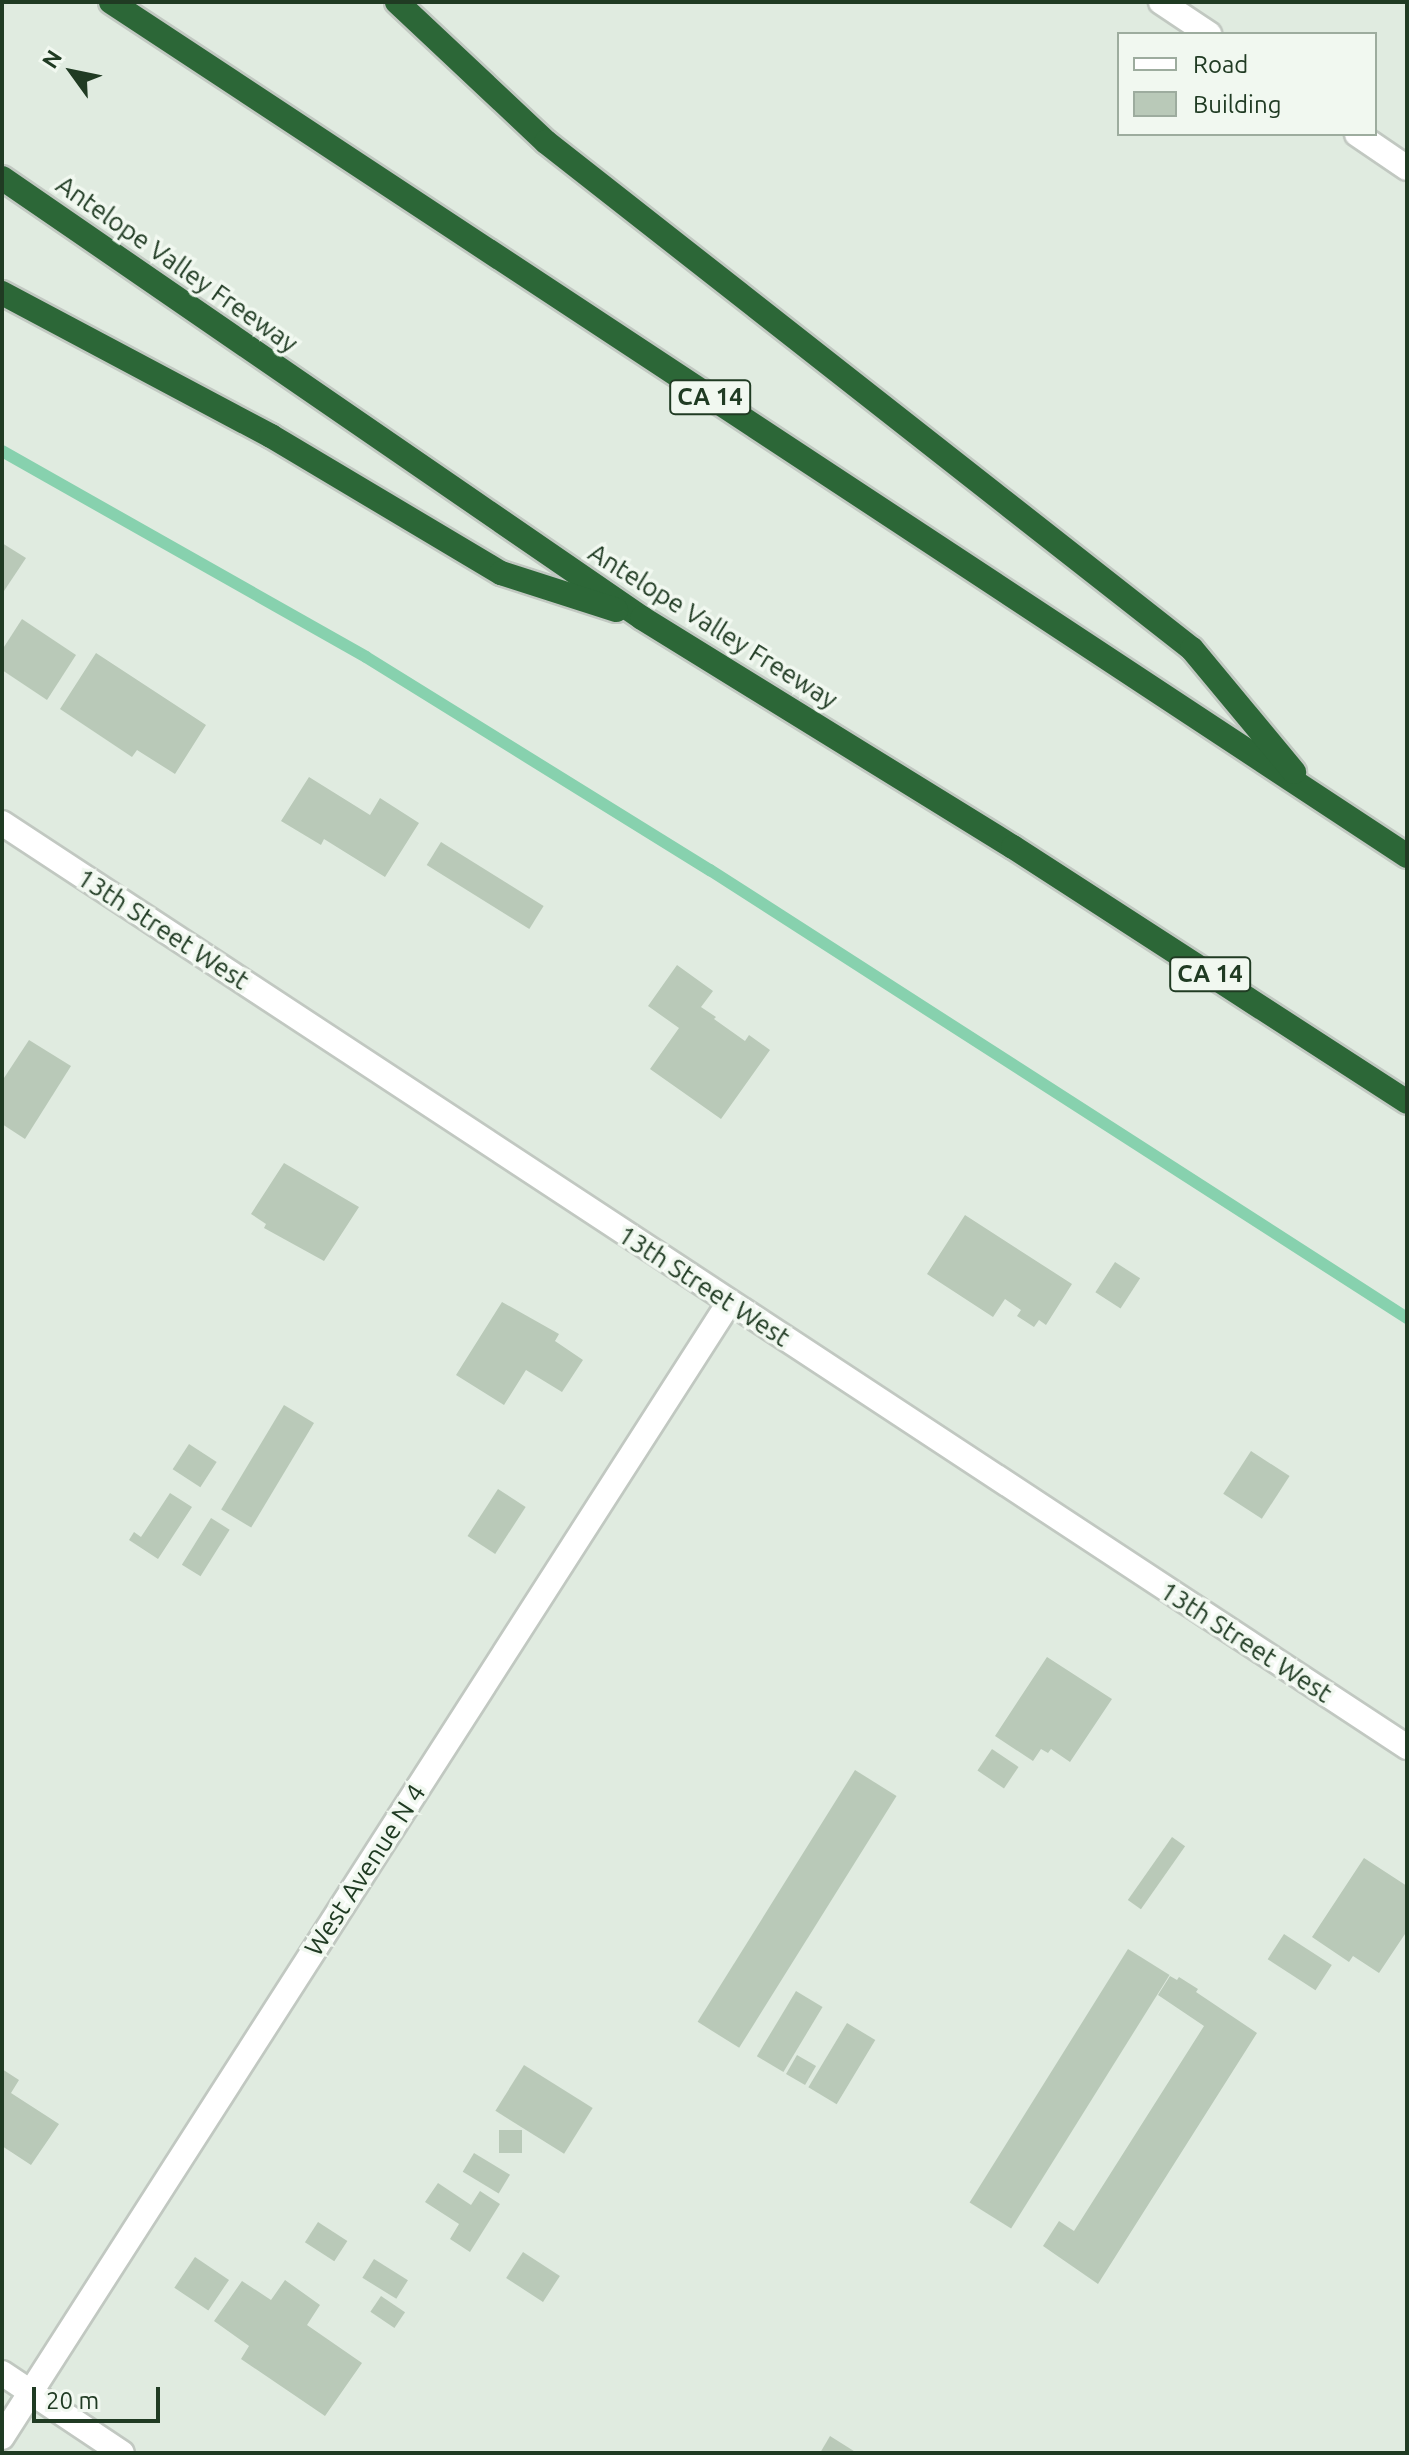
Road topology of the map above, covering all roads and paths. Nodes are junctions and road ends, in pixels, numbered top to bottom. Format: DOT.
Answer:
graph roads {
  1 [pos="111,2"];
  2 [pos="397,2"];
  3 [pos="1161,2"];
  4 [pos="1206,32"];
  5 [pos="1360,136"];
  6 [pos="1407,168"];
  7 [pos="2,178"];
  8 [pos="2,293"];
  9 [pos="642,618"];
  10 [pos="1309,791"];
  11 [pos="2,823"];
  12 [pos="1407,856"];
  13 [pos="1407,1102"];
  14 [pos="729,1303"];
  15 [pos="1407,1747"];
  16 [pos="2,2373"];
  17 [pos="31,2392"];
  18 [pos="2,2437"];
  19 [pos="122,2453"];
  1 -- 10 [label="highway, CA 14"];
  2 -- 10 [label="highway"];
  3 -- 4 [label="street"];
  5 -- 6 [label="street"];
  7 -- 9 [label="highway, Antelope Valley Freeway / CA 14"];
  8 -- 9 [label="highway"];
  9 -- 13 [label="highway, Antelope Valley Freeway / CA 14"];
  10 -- 12 [label="highway, CA 14"];
  11 -- 14 [label="street, 13th Street West"];
  14 -- 15 [label="street, 13th Street West"];
  14 -- 17 [label="street, West Avenue N 4"];
  16 -- 17 [label="street"];
  17 -- 18 [label="street, West Avenue N 4"];
  17 -- 19 [label="street"];
}
